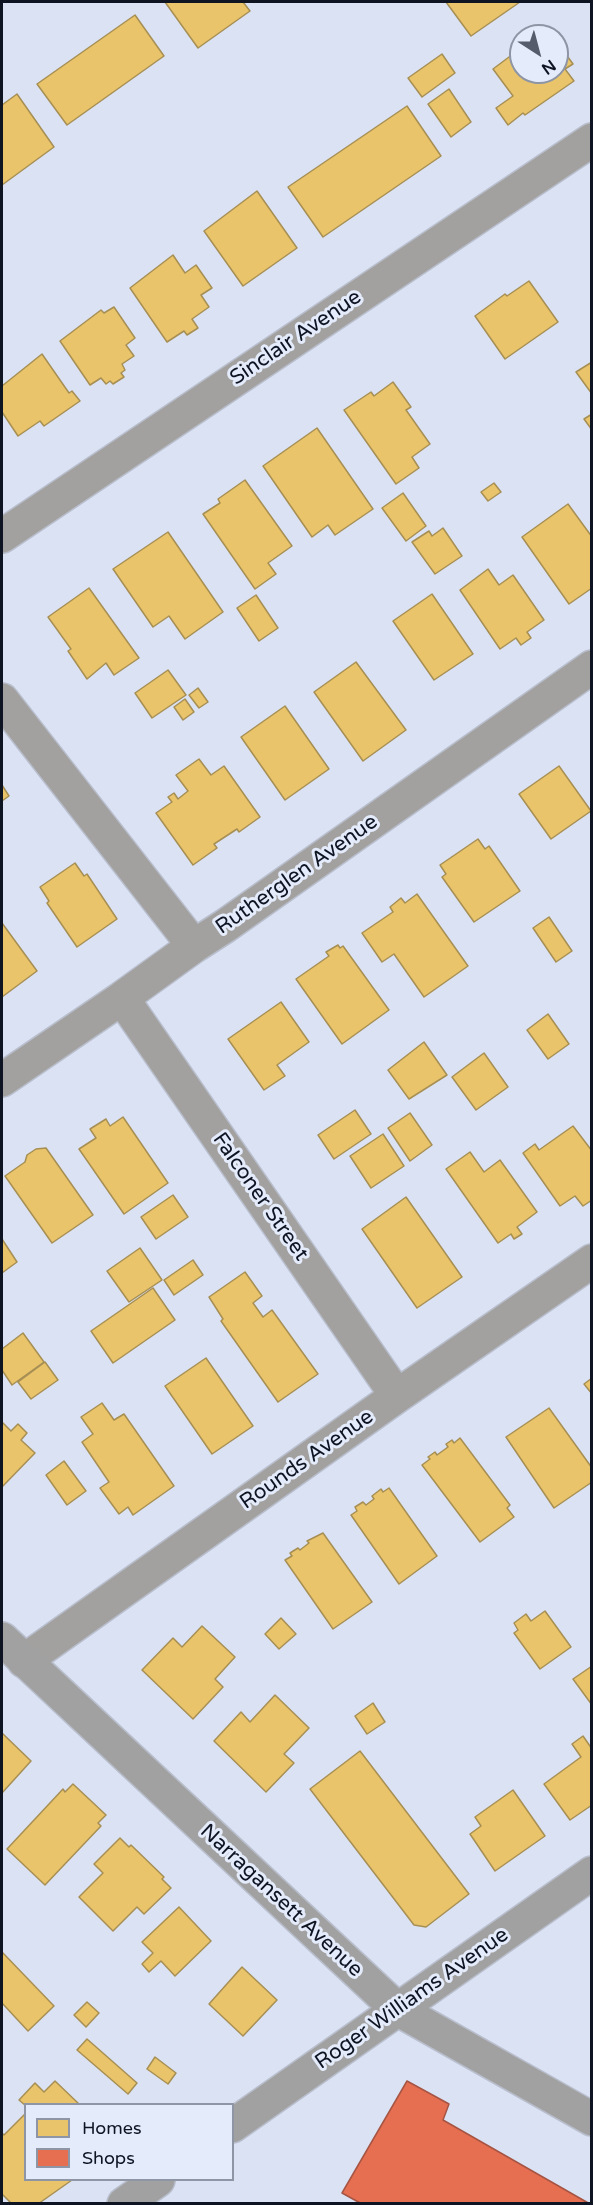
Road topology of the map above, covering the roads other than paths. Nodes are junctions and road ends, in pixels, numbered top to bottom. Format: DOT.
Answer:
graph roads {
  1 [pos="591,140"];
  2 [pos="2,536"];
  3 [pos="591,667"];
  4 [pos="2,700"];
  5 [pos="194,946"];
  6 [pos="122,998"];
  7 [pos="2,1080"];
  8 [pos="591,1262"];
  9 [pos="398,1396"];
  10 [pos="13,1650"];
  11 [pos="591,1873"];
  12 [pos="397,2009"];
  13 [pos="591,2119"];
  14 [pos="234,2126"];
  15 [pos="157,2181"];
  16 [pos="124,2204"];
  1 -- 2 [label="street, Sinclair Avenue"];
  3 -- 5 [label="street, Rutherglen Avenue"];
  4 -- 5 [label="street"];
  5 -- 6 [label="street, Rutherglen Avenue"];
  6 -- 7 [label="street, Rutherglen Avenue"];
  6 -- 9 [label="street, Falconer Street"];
  8 -- 9 [label="street, Rounds Avenue"];
  9 -- 10 [label="street, Rounds Avenue"];
  10 -- 12 [label="street, Narragansett Avenue"];
  11 -- 12 [label="street, Roger Williams Avenue"];
  12 -- 13 [label="street, Narragansett Avenue"];
  12 -- 14 [label="street, Roger Williams Avenue"];
  15 -- 16 [label="street"];
}
